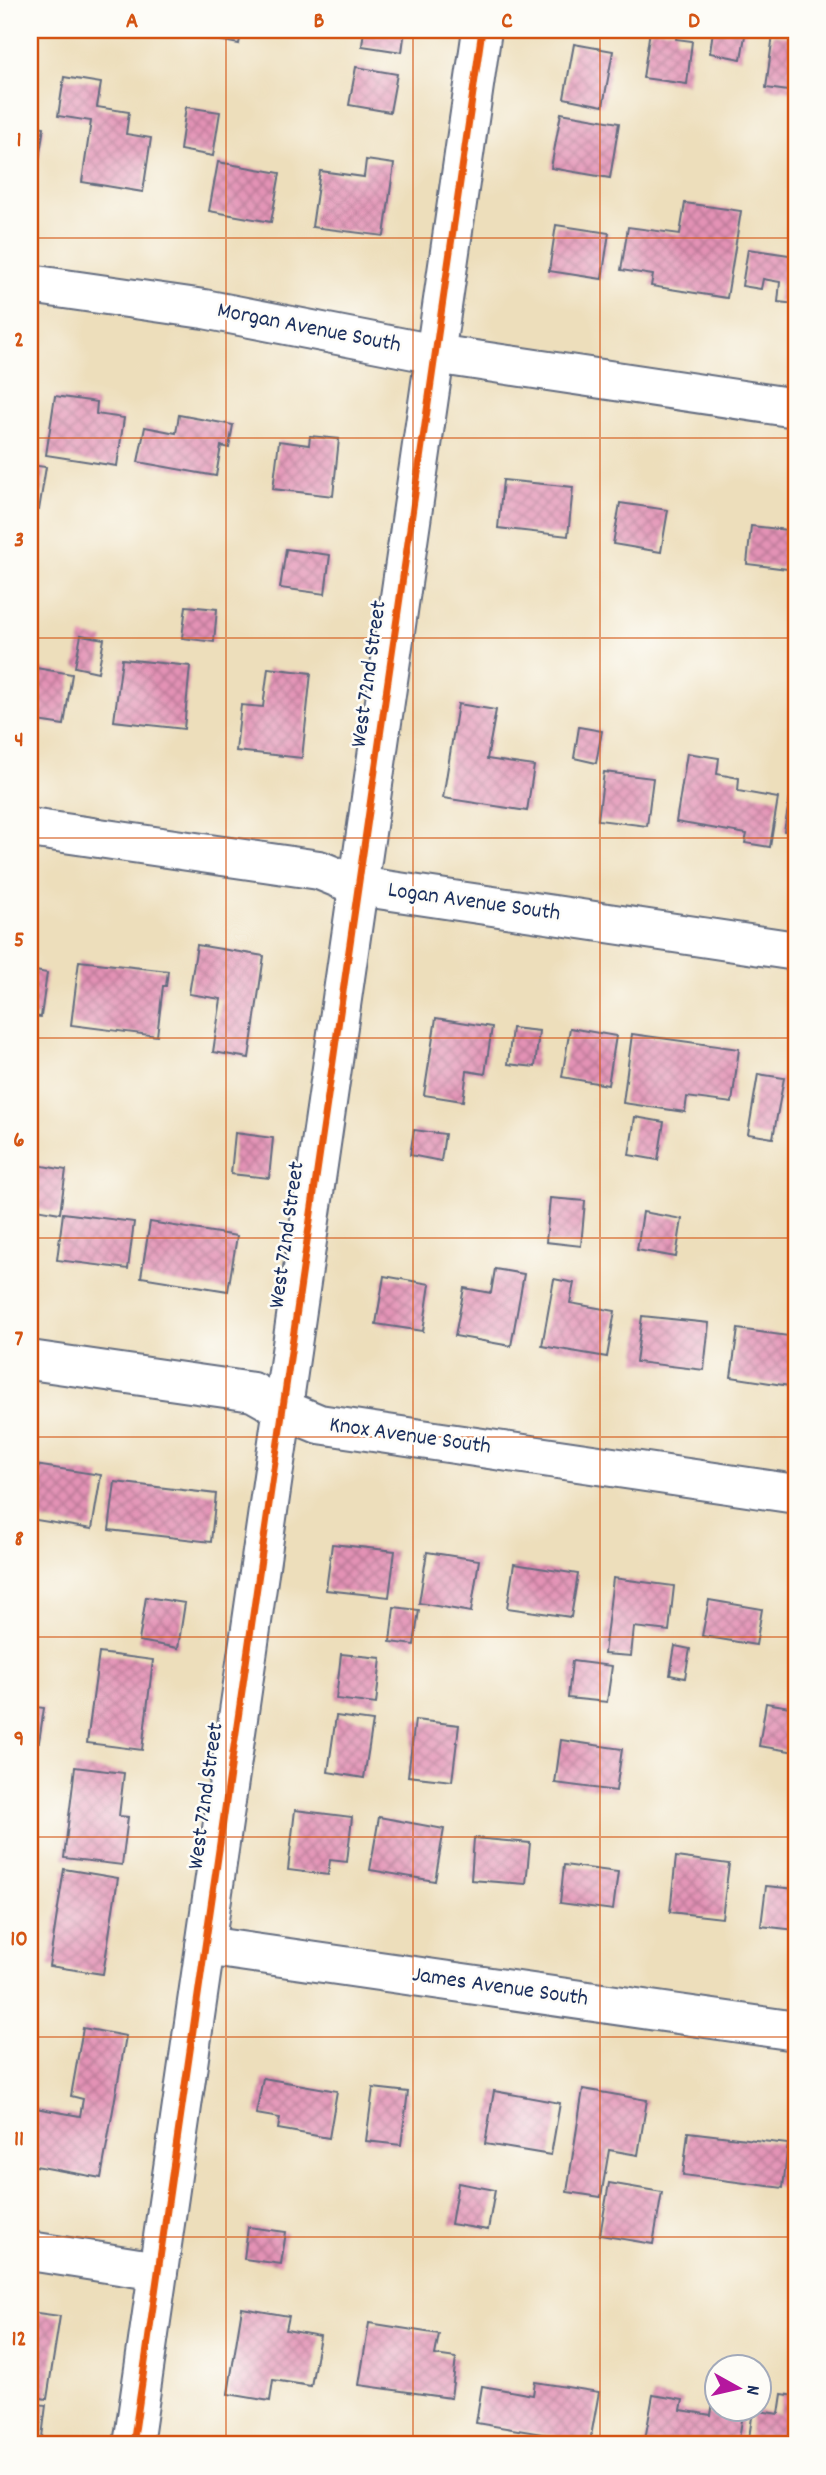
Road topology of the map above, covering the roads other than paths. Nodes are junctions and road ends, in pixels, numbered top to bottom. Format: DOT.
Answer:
graph roads {
  1 [pos="482,30"];
  2 [pos="30,284"];
  3 [pos="435,354"];
  4 [pos="796,408"];
  5 [pos="30,828"];
  6 [pos="358,886"];
  7 [pos="796,951"];
  8 [pos="30,1360"];
  9 [pos="283,1409"];
  10 [pos="796,1494"];
  11 [pos="205,1946"];
  12 [pos="796,2031"];
  13 [pos="30,2251"];
  14 [pos="158,2271"];
  15 [pos="133,2445"];
  1 -- 3 [label="street, West 72nd Street"];
  2 -- 3 [label="street, Morgan Avenue South"];
  3 -- 4 [label="street, Morgan Avenue South"];
  3 -- 6 [label="street, West 72nd Street"];
  5 -- 6 [label="street, Logan Avenue South"];
  6 -- 7 [label="street, Logan Avenue South"];
  6 -- 9 [label="street, West 72nd Street"];
  8 -- 9 [label="street, Knox Avenue South"];
  9 -- 10 [label="street, Knox Avenue South"];
  9 -- 11 [label="street, West 72nd Street"];
  11 -- 12 [label="street, James Avenue South"];
  11 -- 14 [label="street, West 72nd Street"];
  13 -- 14 [label="street"];
  14 -- 15 [label="street, West 72nd Street"];
}
